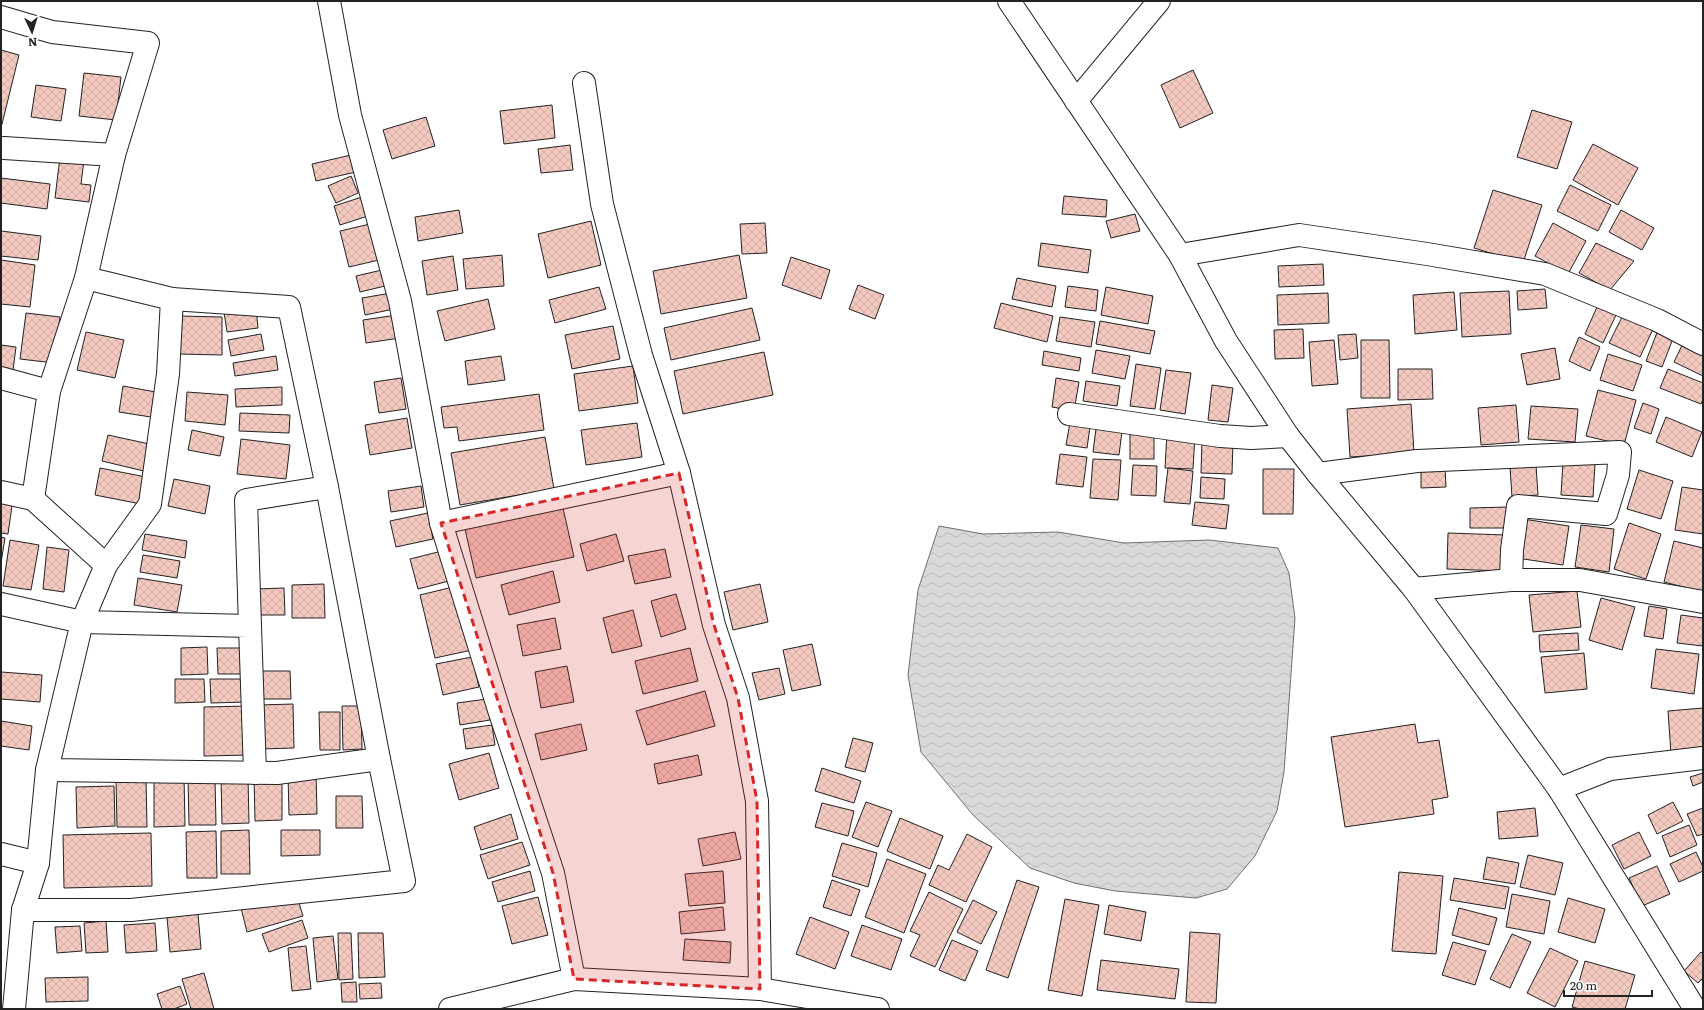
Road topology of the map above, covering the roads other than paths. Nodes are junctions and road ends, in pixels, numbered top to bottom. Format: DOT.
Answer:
graph roads {
  1 [pos="329,1"];
  2 [pos="1009,1"];
  3 [pos="1159,1"];
  4 [pos="1,17"];
  5 [pos="584,83"];
  6 [pos="1076,101"];
  7 [pos="2,151"];
  8 [pos="114,155"];
  9 [pos="1180,256"];
  10 [pos="86,278"];
  11 [pos="172,299"];
  12 [pos="1703,344"];
  13 [pos="1,378"];
  14 [pos="49,391"];
  15 [pos="1069,414"];
  16 [pos="1288,436"];
  17 [pos="679,473"];
  18 [pos="1318,474"];
  19 [pos="326,487"];
  20 [pos="1,492"];
  21 [pos="32,499"];
  22 [pos="441,523"];
  23 [pos="106,566"];
  24 [pos="1511,580"];
  25 [pos="1414,589"];
  26 [pos="1703,602"];
  27 [pos="1,604"];
  28 [pos="82,622"];
  29 [pos="250,626"];
  30 [pos="1703,758"];
  31 [pos="379,759"];
  32 [pos="47,770"];
  33 [pos="255,773"];
  34 [pos="1559,789"];
  35 [pos="1,854"];
  36 [pos="38,863"];
  37 [pos="23,910"];
  38 [pos="574,979"];
  39 [pos="760,989"];
  40 [pos="14,1009"];
  41 [pos="450,1009"];
  42 [pos="878,1009"];
  43 [pos="1695,1009"];
  1 -- 22 [label="street"];
  2 -- 6 [label="street"];
  3 -- 6 [label="street"];
  4 -- 8 [label="street"];
  5 -- 17 [label="street"];
  6 -- 9 [label="street"];
  7 -- 8 [label="street"];
  8 -- 10 [label="street"];
  9 -- 12 [label="street"];
  9 -- 16 [label="street"];
  10 -- 11 [label="street"];
  10 -- 14 [label="street"];
  11 -- 19 [label="street"];
  11 -- 23 [label="street"];
  13 -- 14 [label="street"];
  14 -- 21 [label="street"];
  15 -- 16 [label="street"];
  16 -- 18 [label="street"];
  17 -- 22 [label="street"];
  17 -- 39 [label="street"];
  18 -- 24 [label="street"];
  18 -- 25 [label="street"];
  19 -- 29 [label="street"];
  19 -- 31 [label="street"];
  20 -- 21 [label="street"];
  21 -- 23 [label="street"];
  22 -- 38 [label="street"];
  23 -- 28 [label="street"];
  24 -- 25 [label="street"];
  24 -- 26 [label="street"];
  25 -- 34 [label="street"];
  27 -- 28 [label="street"];
  28 -- 29 [label="street"];
  28 -- 32 [label="street"];
  29 -- 33 [label="street"];
  30 -- 34 [label="street"];
  31 -- 33 [label="street"];
  31 -- 37 [label="street"];
  32 -- 33 [label="street"];
  32 -- 36 [label="street"];
  34 -- 43 [label="street"];
  35 -- 36 [label="street"];
  36 -- 37 [label="street"];
  37 -- 40 [label="street"];
  38 -- 39 [label="street"];
  38 -- 41 [label="street"];
  39 -- 42 [label="street"];
}
